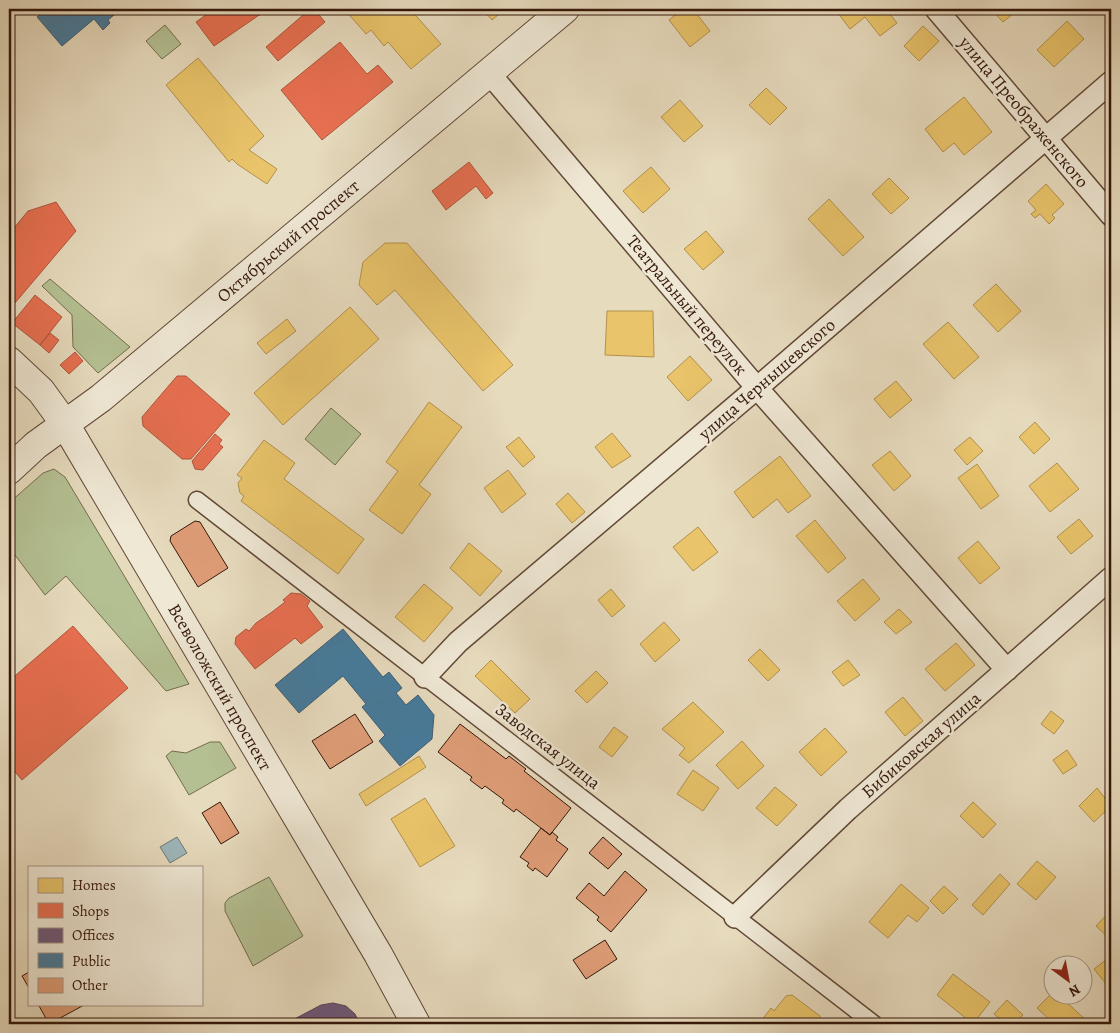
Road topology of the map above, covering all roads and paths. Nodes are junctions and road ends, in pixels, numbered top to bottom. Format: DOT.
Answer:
graph roads {
  1 [pos="565,9"];
  2 [pos="936,9"];
  3 [pos="489,73"];
  4 [pos="1111,82"];
  5 [pos="1047,138"];
  6 [pos="1111,215"];
  7 [pos="9,361"];
  8 [pos="757,388"];
  9 [pos="65,424"];
  10 [pos="9,470"];
  11 [pos="197,500"];
  12 [pos="1111,578"];
  13 [pos="1007,670"];
  14 [pos="426,677"];
  15 [pos="735,917"];
  16 [pos="416,1024"];
  17 [pos="874,1024"];
  1 -- 3 [label="street, Октябрьский проспект"];
  2 -- 5 [label="street, улица Преображенского"];
  3 -- 8 [label="street, Театральный переулок"];
  3 -- 9 [label="street, Октябрьский проспект"];
  4 -- 5 [label="street, улица Чернышевского"];
  5 -- 6 [label="street, улица Преображенского"];
  5 -- 8 [label="street, улица Чернышевского"];
  7 -- 9 [label="street, Всеволожский проспект"];
  8 -- 13 [label="street, Театральный переулок"];
  8 -- 14 [label="street, улица Чернышевского"];
  9 -- 10 [label="street, Октябрьский проспект"];
  9 -- 16 [label="street, Всеволожский проспект"];
  11 -- 14 [label="street, Заводская улица"];
  12 -- 13 [label="street, Бибиковская улица"];
  13 -- 15 [label="street, Бибиковская улица"];
  14 -- 15 [label="street, Заводская улица"];
  15 -- 17 [label="street, Заводская улица"];
}
